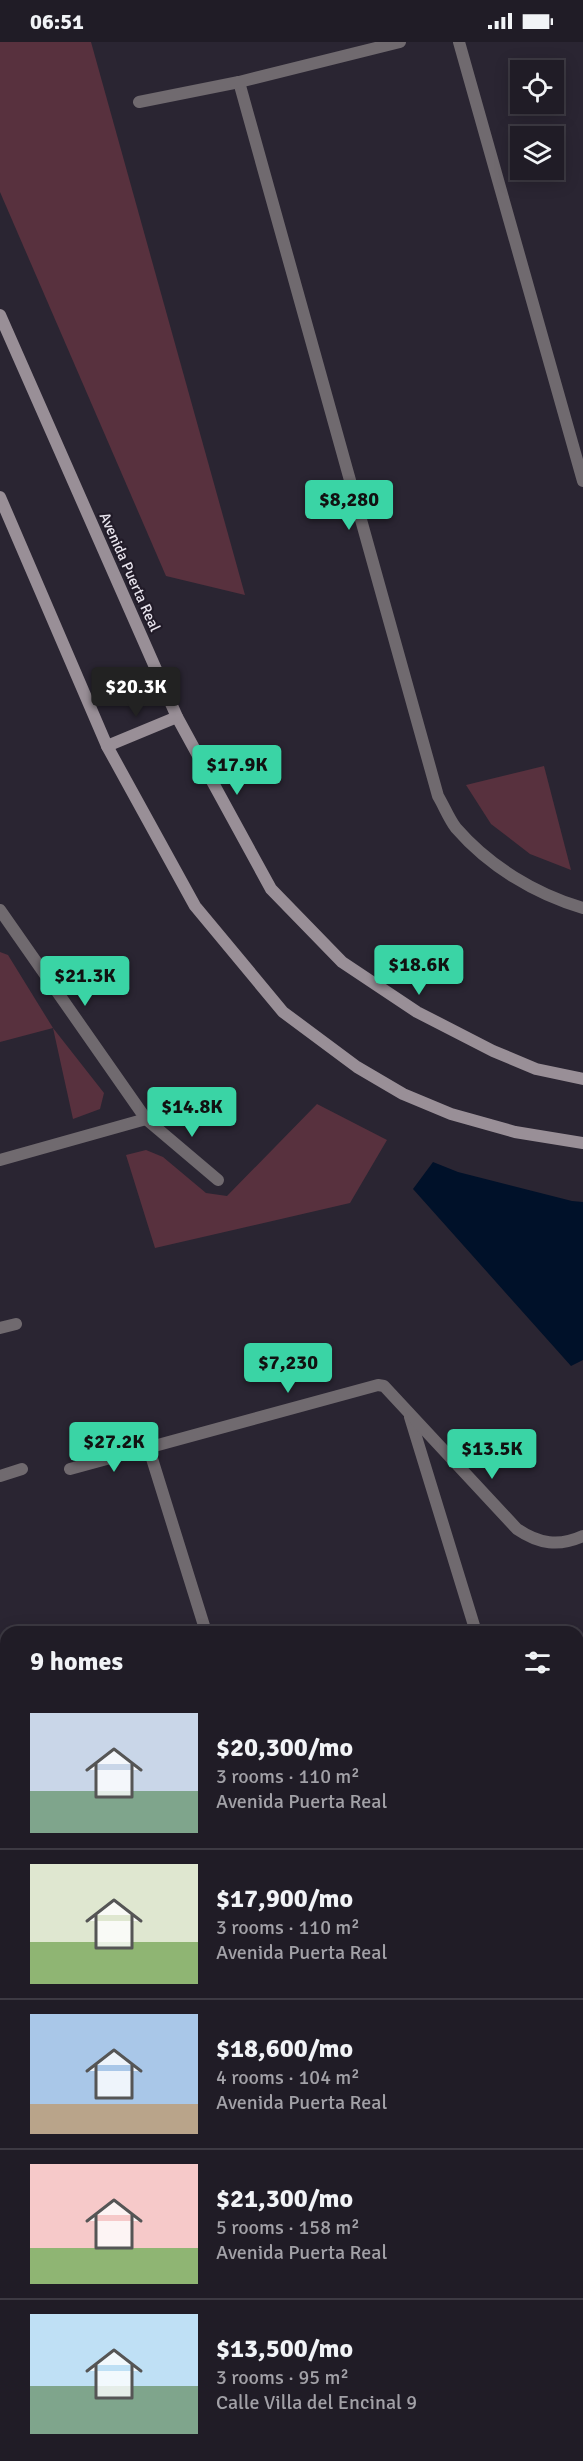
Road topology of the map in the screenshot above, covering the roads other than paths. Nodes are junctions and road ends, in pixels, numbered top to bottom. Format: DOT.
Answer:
graph roads {
  1 [pos="400,42"];
  2 [pos="459,42"];
  3 [pos="239,82"];
  4 [pos="140,102"];
  5 [pos="0,315"];
  6 [pos="583,481"];
  7 [pos="0,496"];
  8 [pos="177,717"];
  9 [pos="107,746"];
  10 [pos="583,908"];
  11 [pos="0,910"];
  12 [pos="4,926"];
  13 [pos="583,1079"];
  14 [pos="146,1119"];
  15 [pos="583,1143"];
  16 [pos="0,1160"];
  17 [pos="218,1180"];
  18 [pos="16,1324"];
  19 [pos="0,1328"];
  20 [pos="409,1413"];
  21 [pos="149,1449"];
  22 [pos="22,1469"];
  23 [pos="70,1469"];
  24 [pos="0,1476"];
  25 [pos="583,1536"];
  26 [pos="204,1626"];
  27 [pos="474,1626"];
  1 -- 3 [label="street"];
  2 -- 6 [label="street"];
  3 -- 4 [label="street"];
  3 -- 10 [label="street"];
  5 -- 8 [label="main road, Avenida Puerta Real"];
  7 -- 9 [label="main road"];
  8 -- 9 [label="main road"];
  8 -- 13 [label="main road, Avenida Puerta Real"];
  9 -- 15 [label="main road"];
  11 -- 12 [label="street"];
  12 -- 14 [label="street"];
  14 -- 16 [label="street"];
  14 -- 17 [label="street"];
  18 -- 19 [label="street"];
  20 -- 21 [label="street"];
  20 -- 25 [label="street"];
  20 -- 27 [label="street"];
  21 -- 23 [label="street"];
  21 -- 26 [label="street"];
  22 -- 24 [label="street"];
}
